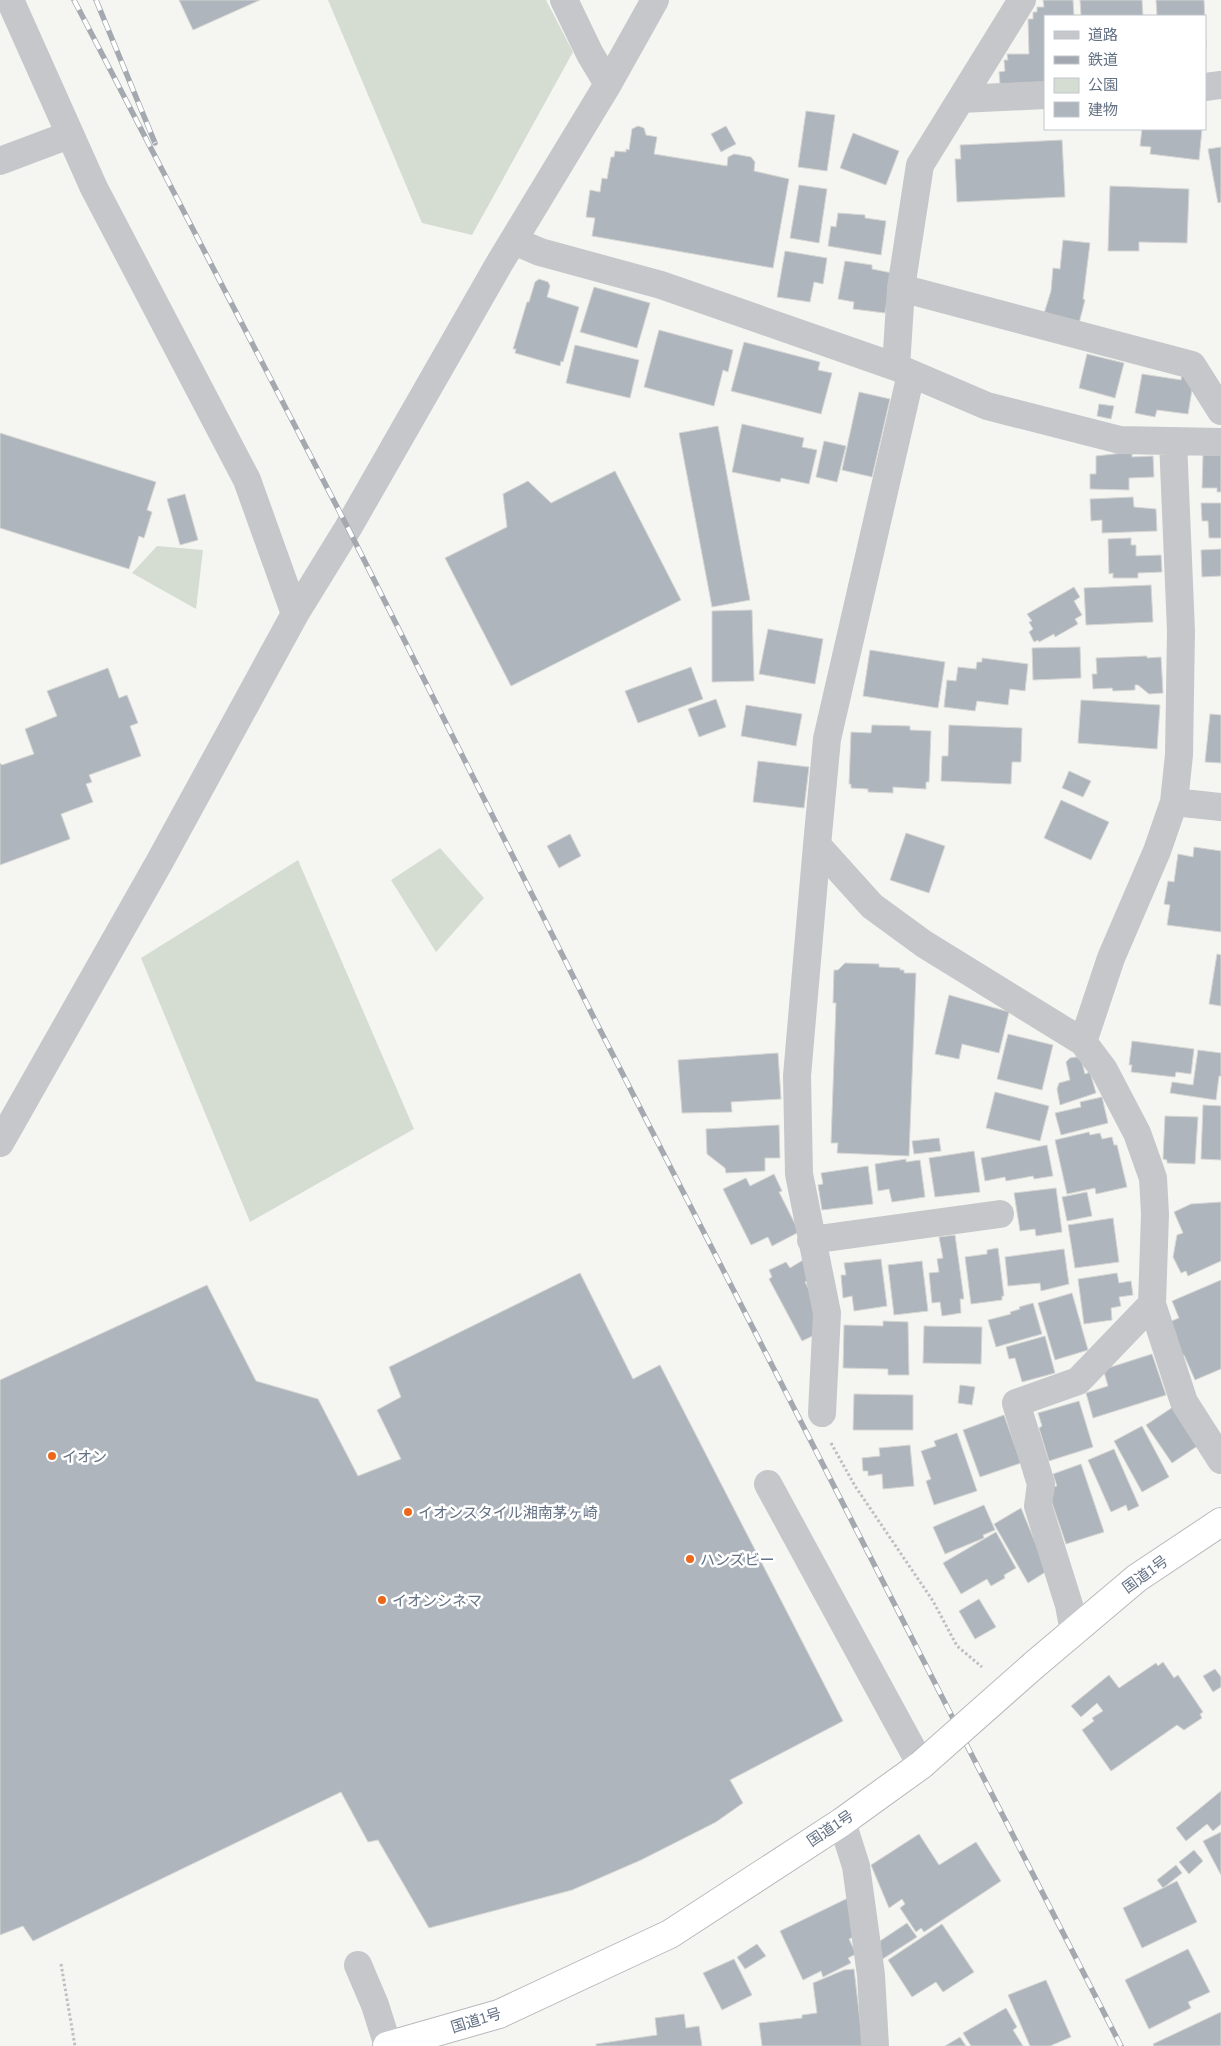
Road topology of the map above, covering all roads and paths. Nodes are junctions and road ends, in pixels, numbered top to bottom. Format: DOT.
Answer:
graph roads {
  1 [pos="10,0"];
  2 [pos="564,0"];
  3 [pos="655,0"];
  4 [pos="1022,0"];
  5 [pos="608,84"];
  6 [pos="1221,85"];
  7 [pos="1206,88"];
  8 [pos="1044,95"];
  9 [pos="961,99"];
  10 [pos="69,135"];
  11 [pos="0,161"];
  12 [pos="514,241"];
  13 [pos="901,288"];
  14 [pos="904,371"];
  15 [pos="1221,411"];
  16 [pos="1173,441"];
  17 [pos="1221,442"];
  18 [pos="295,614"];
  19 [pos="1174,802"];
  20 [pos="1221,807"];
  21 [pos="817,844"];
  22 [pos="1083,1042"];
  23 [pos="0,1143"];
  24 [pos="1000,1214"];
  25 [pos="811,1240"];
  26 [pos="1152,1304"];
  27 [pos="822,1413"];
  28 [pos="1221,1460"];
  29 [pos="768,1484"];
  30 [pos="1221,1522"];
  31 [pos="1074,1632"];
  32 [pos="985,1669"];
  33 [pos="921,1765"];
  34 [pos="842,1822"];
  35 [pos="61,1964"];
  36 [pos="358,1965"];
  37 [pos="75,2046"];
  38 [pos="388,2046"];
  39 [pos="875,2046"];
  1 -- 10 [label="street"];
  2 -- 5 [label="street"];
  3 -- 5 [label="street"];
  4 -- 9 [label="street"];
  5 -- 12 [label="street"];
  6 -- 7 [label="street"];
  8 -- 9 [label="street"];
  9 -- 13 [label="street"];
  10 -- 11 [label="street"];
  10 -- 18 [label="street"];
  12 -- 14 [label="street"];
  12 -- 18 [label="street"];
  13 -- 14 [label="street"];
  13 -- 15 [label="street"];
  14 -- 16 [label="street"];
  14 -- 21 [label="street"];
  16 -- 17 [label="street"];
  16 -- 19 [label="street"];
  18 -- 23 [label="street"];
  19 -- 20 [label="street"];
  19 -- 22 [label="street"];
  21 -- 22 [label="street"];
  21 -- 25 [label="street"];
  22 -- 26 [label="street"];
  24 -- 25 [label="street"];
  25 -- 27 [label="street"];
  26 -- 28 [label="street"];
  26 -- 31 [label="street"];
  27 -- 32 [label="path"];
  29 -- 33 [label="street"];
  30 -- 31 [label="highway, 国道1号"];
  31 -- 33 [label="highway, 国道1号, bridge"];
  33 -- 34 [label="highway, 国道1号"];
  34 -- 38 [label="highway, 国道1号"];
  34 -- 39 [label="street"];
  35 -- 37 [label="path"];
  36 -- 38 [label="street"];
}
